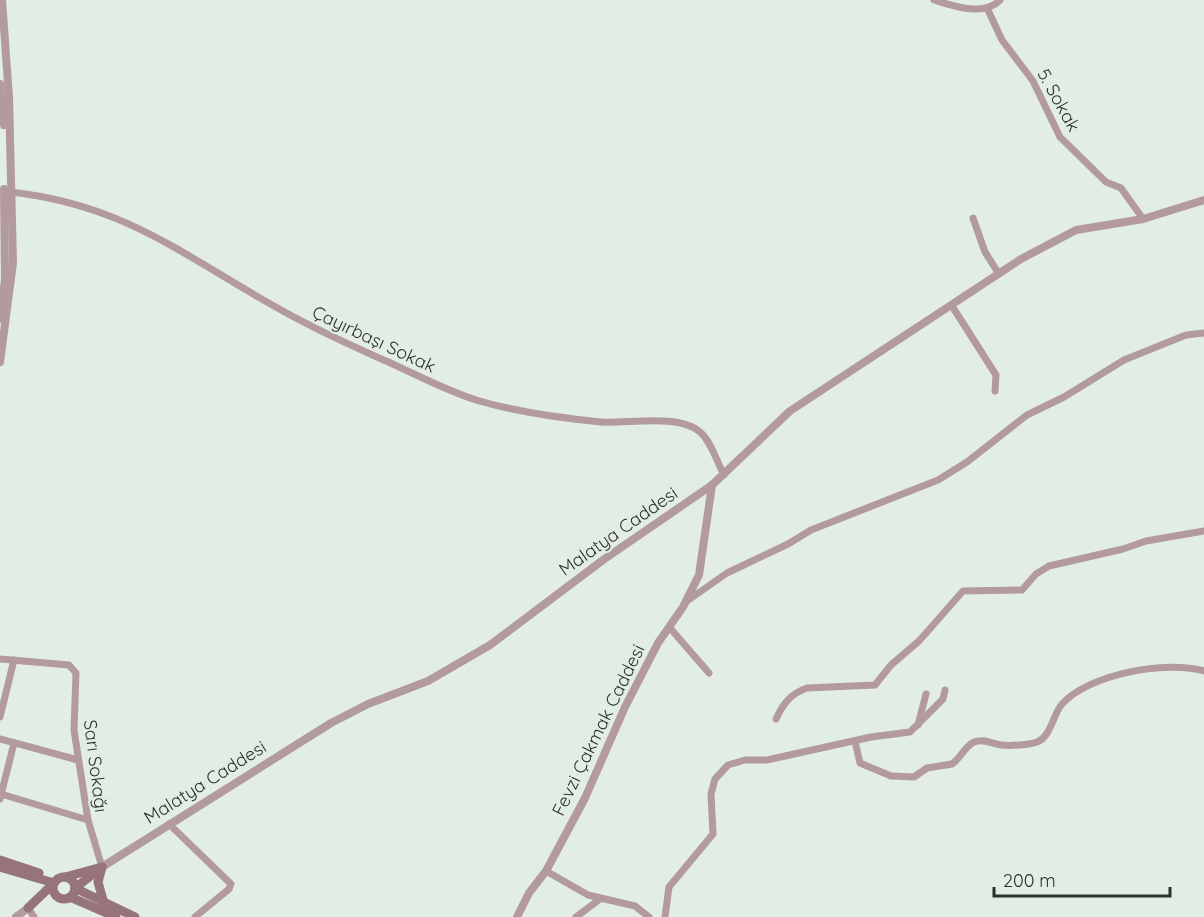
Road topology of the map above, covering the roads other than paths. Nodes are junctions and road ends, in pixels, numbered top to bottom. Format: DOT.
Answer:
graph roads {
  1 [pos="3,0"];
  2 [pos="934,0"];
  3 [pos="1000,0"];
  4 [pos="987,8"];
  5 [pos="0,84"];
  6 [pos="10,192"];
  7 [pos="1204,200"];
  8 [pos="973,218"];
  9 [pos="1143,219"];
  10 [pos="999,274"];
  11 [pos="952,306"];
  12 [pos="0,319"];
  13 [pos="1204,333"];
  14 [pos="0,362"];
  15 [pos="995,391"];
  16 [pos="724,475"];
  17 [pos="712,484"];
  18 [pos="1204,531"];
  19 [pos="687,601"];
  20 [pos="670,628"];
  21 [pos="0,659"];
  22 [pos="14,660"];
  23 [pos="1204,671"];
  24 [pos="709,673"];
  25 [pos="945,690"];
  26 [pos="926,694"];
  27 [pos="0,717"];
  28 [pos="776,720"];
  29 [pos="918,727"];
  30 [pos="0,738"];
  31 [pos="855,741"];
  32 [pos="14,743"];
  33 [pos="78,760"];
  34 [pos="1,796"];
  35 [pos="88,820"];
  36 [pos="169,824"];
  37 [pos="0,861"];
  38 [pos="0,867"];
  39 [pos="102,867"];
  40 [pos="546,871"];
  41 [pos="42,879"];
  42 [pos="59,879"];
  43 [pos="45,892"];
  44 [pos="72,892"];
  45 [pos="57,896"];
  46 [pos="600,899"];
  47 [pos="103,900"];
  48 [pos="28,908"];
  49 [pos="16,917"];
  50 [pos="34,917"];
  51 [pos="116,917"];
  52 [pos="135,917"];
  53 [pos="195,917"];
  54 [pos="517,917"];
  55 [pos="576,917"];
  56 [pos="649,917"];
  57 [pos="664,917"];
  1 -- 6 [label="street"];
  2 -- 4 [label="street"];
  3 -- 4 [label="street"];
  4 -- 9 [label="street, 5. Sokak"];
  5 -- 12 [label="street"];
  6 -- 14 [label="street"];
  6 -- 16 [label="street, Çayırbaşı Sokak"];
  7 -- 9 [label="street, Malatya Caddesi"];
  8 -- 10 [label="street"];
  9 -- 10 [label="street, Malatya Caddesi"];
  10 -- 11 [label="street, Malatya Caddesi"];
  11 -- 15 [label="street"];
  11 -- 16 [label="street, Malatya Caddesi"];
  13 -- 19 [label="street"];
  16 -- 17 [label="street, Malatya Caddesi"];
  17 -- 19 [label="street, Fevzi Çakmak Caddesi"];
  17 -- 36 [label="street, Malatya Caddesi"];
  18 -- 28 [label="street"];
  19 -- 20 [label="street, Fevzi Çakmak Caddesi"];
  20 -- 24 [label="street"];
  20 -- 40 [label="street, Fevzi Çakmak Caddesi"];
  21 -- 22 [label="street, Sarı Sokağı"];
  22 -- 27 [label="street"];
  22 -- 33 [label="street, Sarı Sokağı"];
  23 -- 31 [label="street"];
  25 -- 29 [label="street"];
  26 -- 29 [label="street"];
  29 -- 31 [label="street"];
  30 -- 32 [label="street"];
  31 -- 57 [label="street"];
  32 -- 33 [label="street"];
  32 -- 34 [label="street"];
  33 -- 35 [label="street, Sarı Sokağı"];
  34 -- 35 [label="street"];
  35 -- 39 [label="street, Sarı Sokağı"];
  36 -- 39 [label="street, Malatya Caddesi"];
  36 -- 53 [label="street"];
  37 -- 42 [label="main road"];
  38 -- 41 [label="main road"];
  39 -- 42 [label="main road"];
  39 -- 44 [label="main road"];
  39 -- 47 [label="main road"];
  40 -- 46 [label="street"];
  40 -- 54 [label="street, Fevzi Çakmak Caddesi"];
  41 -- 42 [label="main road"];
  41 -- 43 [label="main road"];
  42 -- 43 [label="main road"];
  42 -- 44 [label="main road"];
  42 -- 45 [label="main road"];
  43 -- 48 [label="main road"];
  44 -- 45 [label="main road"];
  44 -- 47 [label="main road"];
  44 -- 51 [label="main road"];
  45 -- 48 [label="main road"];
  46 -- 55 [label="street"];
  46 -- 56 [label="street"];
  47 -- 52 [label="main road"];
  48 -- 49 [label="street"];
  48 -- 50 [label="street"];
}
